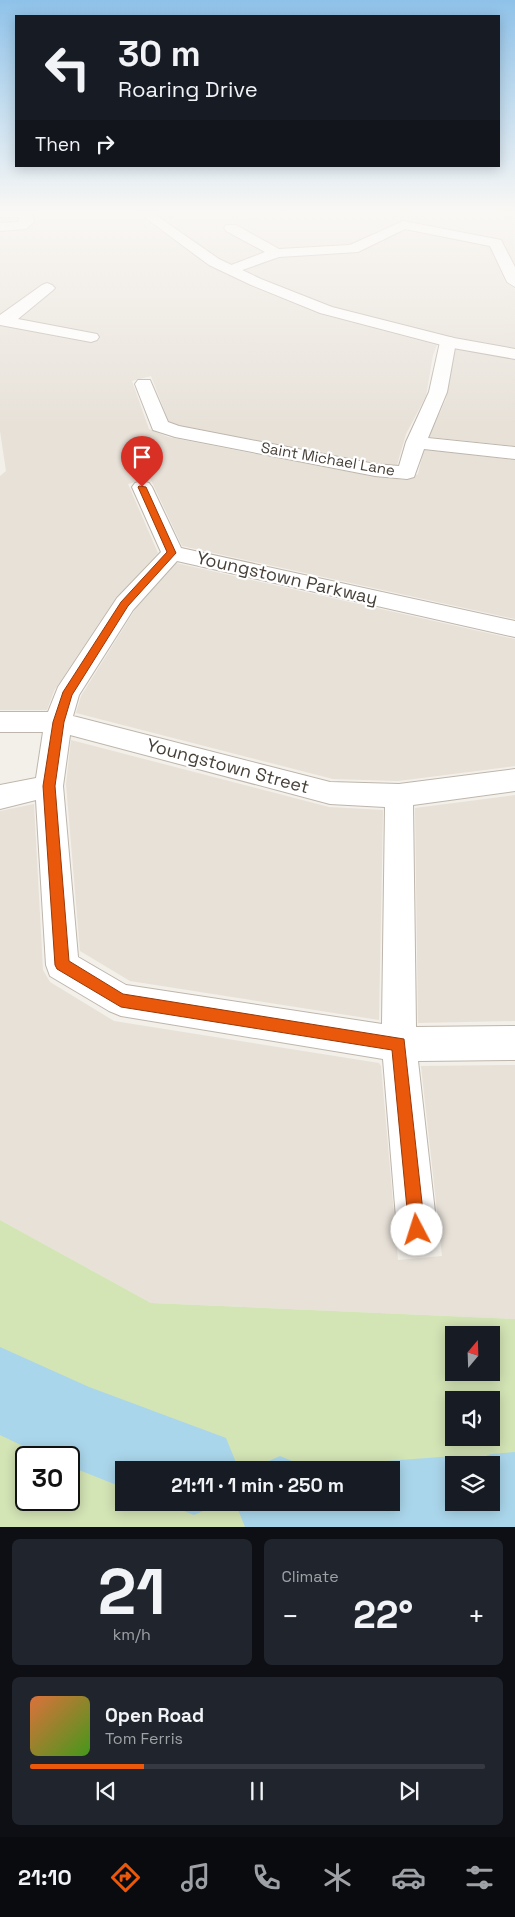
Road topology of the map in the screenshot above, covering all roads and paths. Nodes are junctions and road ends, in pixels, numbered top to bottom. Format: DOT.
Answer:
graph roads {
  1 [pos="260,282"];
  2 [pos="47,288"];
  3 [pos="2,321"];
  4 [pos="91,337"];
  5 [pos="448,342"];
  6 [pos="515,354"];
  7 [pos="144,384"];
  8 [pos="416,442"];
  9 [pos="515,453"];
  10 [pos="142,487"];
  11 [pos="172,553"];
  12 [pos="515,629"];
  13 [pos="0,722"];
  14 [pos="58,722"];
  15 [pos="515,780"];
  16 [pos="49,786"];
  17 [pos="399,796"];
  18 [pos="0,797"];
  19 [pos="515,1043"];
  20 [pos="399,1044"];
  21 [pos="417,1230"];
  1 -- 5 [label="street"];
  2 -- 3 [label="street"];
  3 -- 4 [label="street"];
  5 -- 6 [label="street"];
  5 -- 8 [label="street, Saint Michael Lane"];
  7 -- 8 [label="street, Saint Michael Lane"];
  8 -- 9 [label="street"];
  10 -- 11 [label="street"];
  11 -- 12 [label="street, Youngstown Parkway"];
  11 -- 14 [label="street, Youngstown Parkway"];
  13 -- 14 [label="street, Youngstown Street"];
  14 -- 16 [label="street, Youngstown Parkway"];
  14 -- 17 [label="street, Youngstown Street"];
  15 -- 17 [label="street"];
  16 -- 18 [label="street"];
  16 -- 20 [label="street, Youngstown Parkway"];
  17 -- 20 [label="street"];
  19 -- 20 [label="street"];
  20 -- 21 [label="street"];
}
